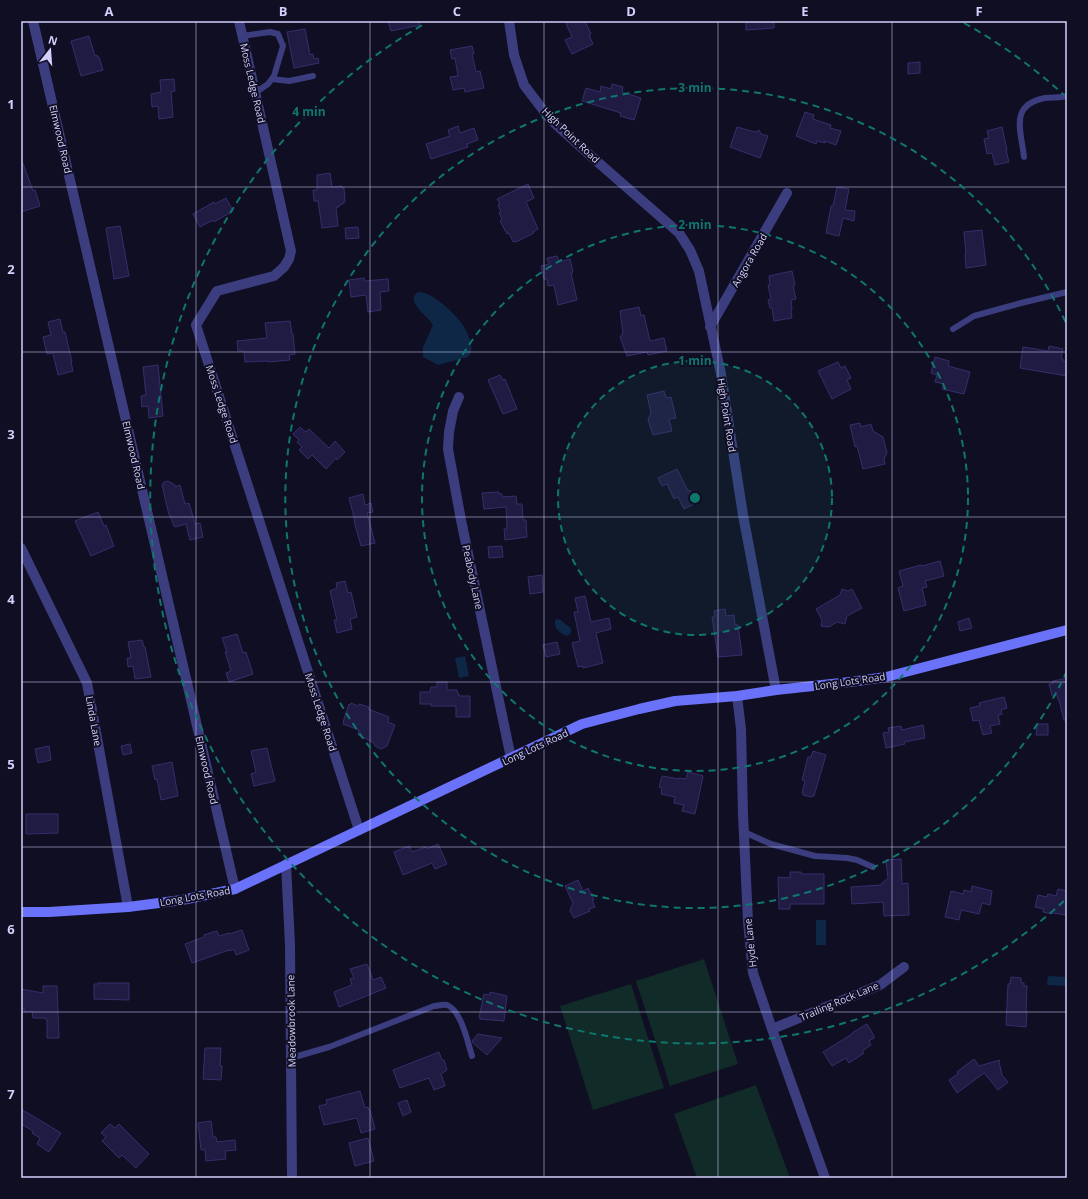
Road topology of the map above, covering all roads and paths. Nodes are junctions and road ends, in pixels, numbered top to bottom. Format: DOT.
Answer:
graph roads {
  1 [pos="33,21"];
  2 [pos="239,21"];
  3 [pos="508,21"];
  4 [pos="242,36"];
  5 [pos="313,76"];
  6 [pos="272,79"];
  7 [pos="255,94"];
  8 [pos="1067,96"];
  9 [pos="1024,157"];
  10 [pos="787,193"];
  11 [pos="1067,292"];
  12 [pos="710,327"];
  13 [pos="953,329"];
  14 [pos="459,397"];
  15 [pos="21,548"];
  16 [pos="1067,630"];
  17 [pos="776,690"];
  18 [pos="737,696"];
  19 [pos="511,758"];
  20 [pos="359,830"];
  21 [pos="744,832"];
  22 [pos="286,864"];
  23 [pos="873,867"];
  24 [pos="235,889"];
  25 [pos="128,907"];
  26 [pos="21,912"];
  27 [pos="904,967"];
  28 [pos="772,1029"];
  29 [pos="472,1056"];
  30 [pos="291,1058"];
  31 [pos="292,1178"];
  32 [pos="825,1178"];
  1 -- 24 [label="street, Elmwood Road"];
  2 -- 4 [label="street, Moss Ledge Road"];
  3 -- 12 [label="street, High Point Road"];
  4 -- 6 [label="lane"];
  4 -- 7 [label="street, Moss Ledge Road"];
  5 -- 6 [label="lane"];
  6 -- 7 [label="lane"];
  7 -- 20 [label="street, Moss Ledge Road"];
  8 -- 9 [label="lane"];
  10 -- 12 [label="street, Angora Road"];
  11 -- 13 [label="lane"];
  12 -- 17 [label="street, High Point Road"];
  14 -- 19 [label="street, Peabody Lane"];
  15 -- 25 [label="street, Linda Lane"];
  16 -- 17 [label="main road, Long Lots Road"];
  17 -- 18 [label="main road, Long Lots Road"];
  18 -- 19 [label="main road, Long Lots Road"];
  18 -- 21 [label="street, Hyde Lane"];
  19 -- 20 [label="main road, Long Lots Road"];
  20 -- 22 [label="main road, Long Lots Road"];
  21 -- 23 [label="lane"];
  21 -- 28 [label="street, Hyde Lane"];
  22 -- 24 [label="main road, Long Lots Road"];
  22 -- 30 [label="street, Meadowbrook Lane"];
  24 -- 25 [label="main road, Long Lots Road"];
  25 -- 26 [label="main road, Long Lots Road"];
  27 -- 28 [label="street, Trailing Rock Lane"];
  28 -- 32 [label="street, Hyde Lane"];
  29 -- 30 [label="lane"];
  30 -- 31 [label="street, Meadowbrook Lane"];
}
